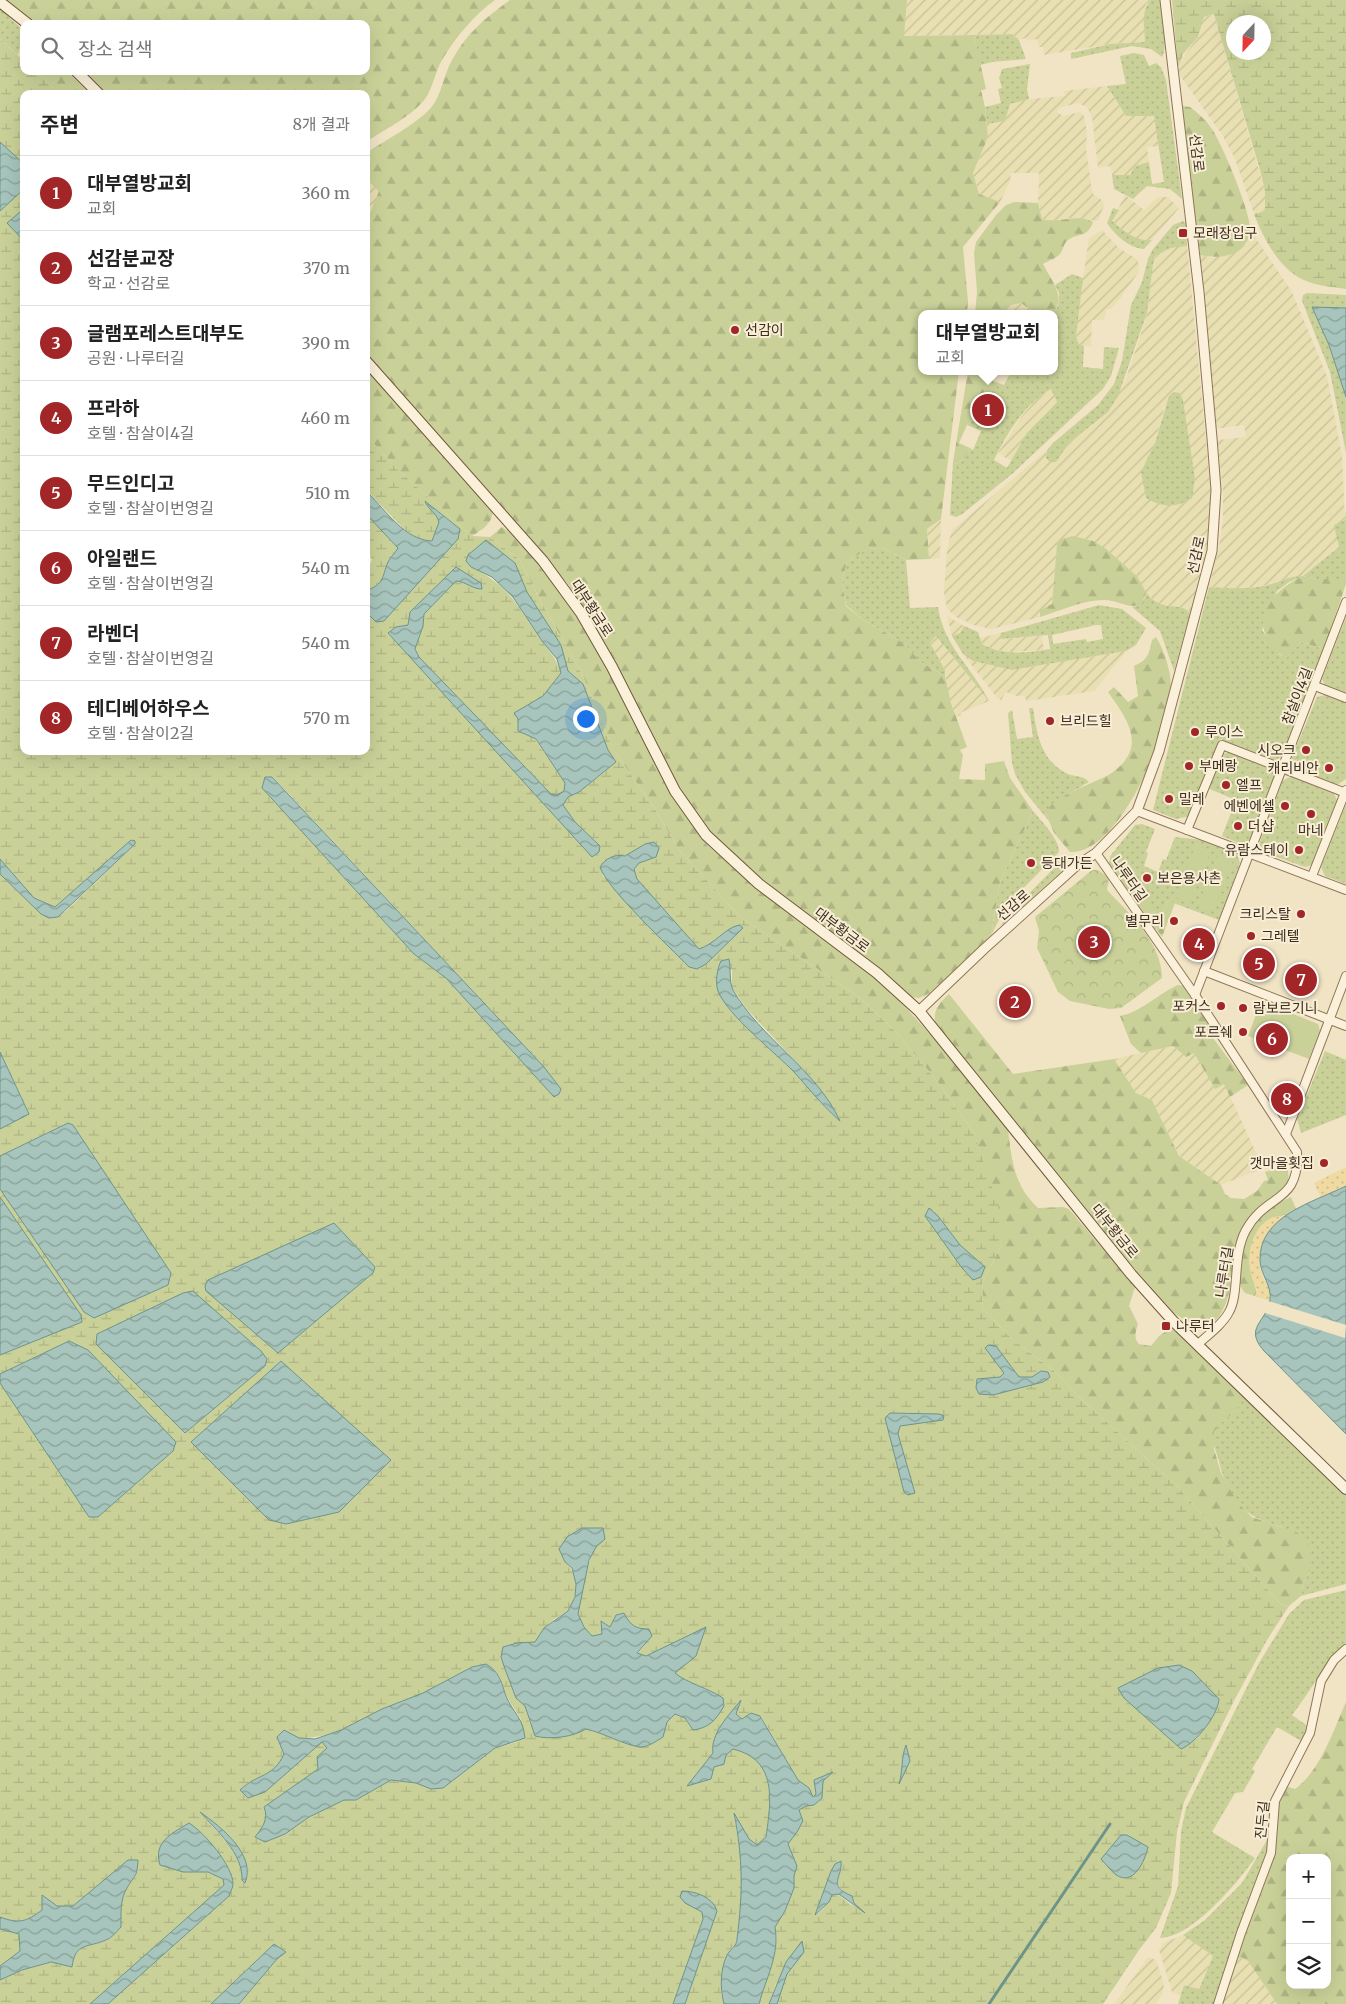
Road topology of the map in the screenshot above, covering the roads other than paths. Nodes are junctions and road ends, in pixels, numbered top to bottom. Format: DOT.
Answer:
graph roads {
  1 [pos="1165,0"];
  2 [pos="0,2"];
  3 [pos="23,20"];
  4 [pos="80,75"];
  5 [pos="95,90"];
  6 [pos="370,365"];
  7 [pos="1346,603"];
  8 [pos="1315,686"];
  9 [pos="1346,698"];
  10 [pos="1283,768"];
  11 [pos="1346,792"];
  12 [pos="1137,810"];
  13 [pos="1187,830"];
  14 [pos="1096,853"];
  15 [pos="1249,853"];
  16 [pos="1312,876"];
  17 [pos="1346,890"];
  18 [pos="1204,971"];
  19 [pos="1346,976"];
  20 [pos="1195,995"];
  21 [pos="919,1011"];
  22 [pos="1329,1020"];
  23 [pos="1346,1026"];
  24 [pos="1286,1134"];
  25 [pos="1197,1345"];
  26 [pos="1346,1489"];
  27 [pos="1346,1649"];
  28 [pos="1218,2004"];
  1 -- 12 [label="street, 선감로"];
  2 -- 3 [label="main road"];
  4 -- 5 [label="main road"];
  6 -- 21 [label="main road, 대부황금로"];
  7 -- 8 [label="street, 참살이4길"];
  8 -- 9 [label="street"];
  8 -- 10 [label="street, 참살이4길"];
  10 -- 11 [label="street"];
  10 -- 13 [label="street"];
  10 -- 15 [label="street, 참살이4길"];
  11 -- 16 [label="street"];
  12 -- 13 [label="street"];
  12 -- 14 [label="street, 선감로"];
  13 -- 15 [label="street"];
  14 -- 20 [label="street, 나루터길"];
  14 -- 21 [label="street, 선감로"];
  15 -- 16 [label="street"];
  15 -- 18 [label="street, 참살이4길"];
  16 -- 17 [label="street"];
  18 -- 20 [label="street, 참살이4길"];
  18 -- 22 [label="street"];
  19 -- 22 [label="street"];
  20 -- 24 [label="street, 나루터길"];
  21 -- 25 [label="main road, 대부황금로"];
  22 -- 23 [label="street"];
  22 -- 24 [label="street"];
  24 -- 25 [label="street, 나루터길"];
  25 -- 26 [label="main road, 대부황금로"];
  27 -- 28 [label="street, 진두길"];
}
